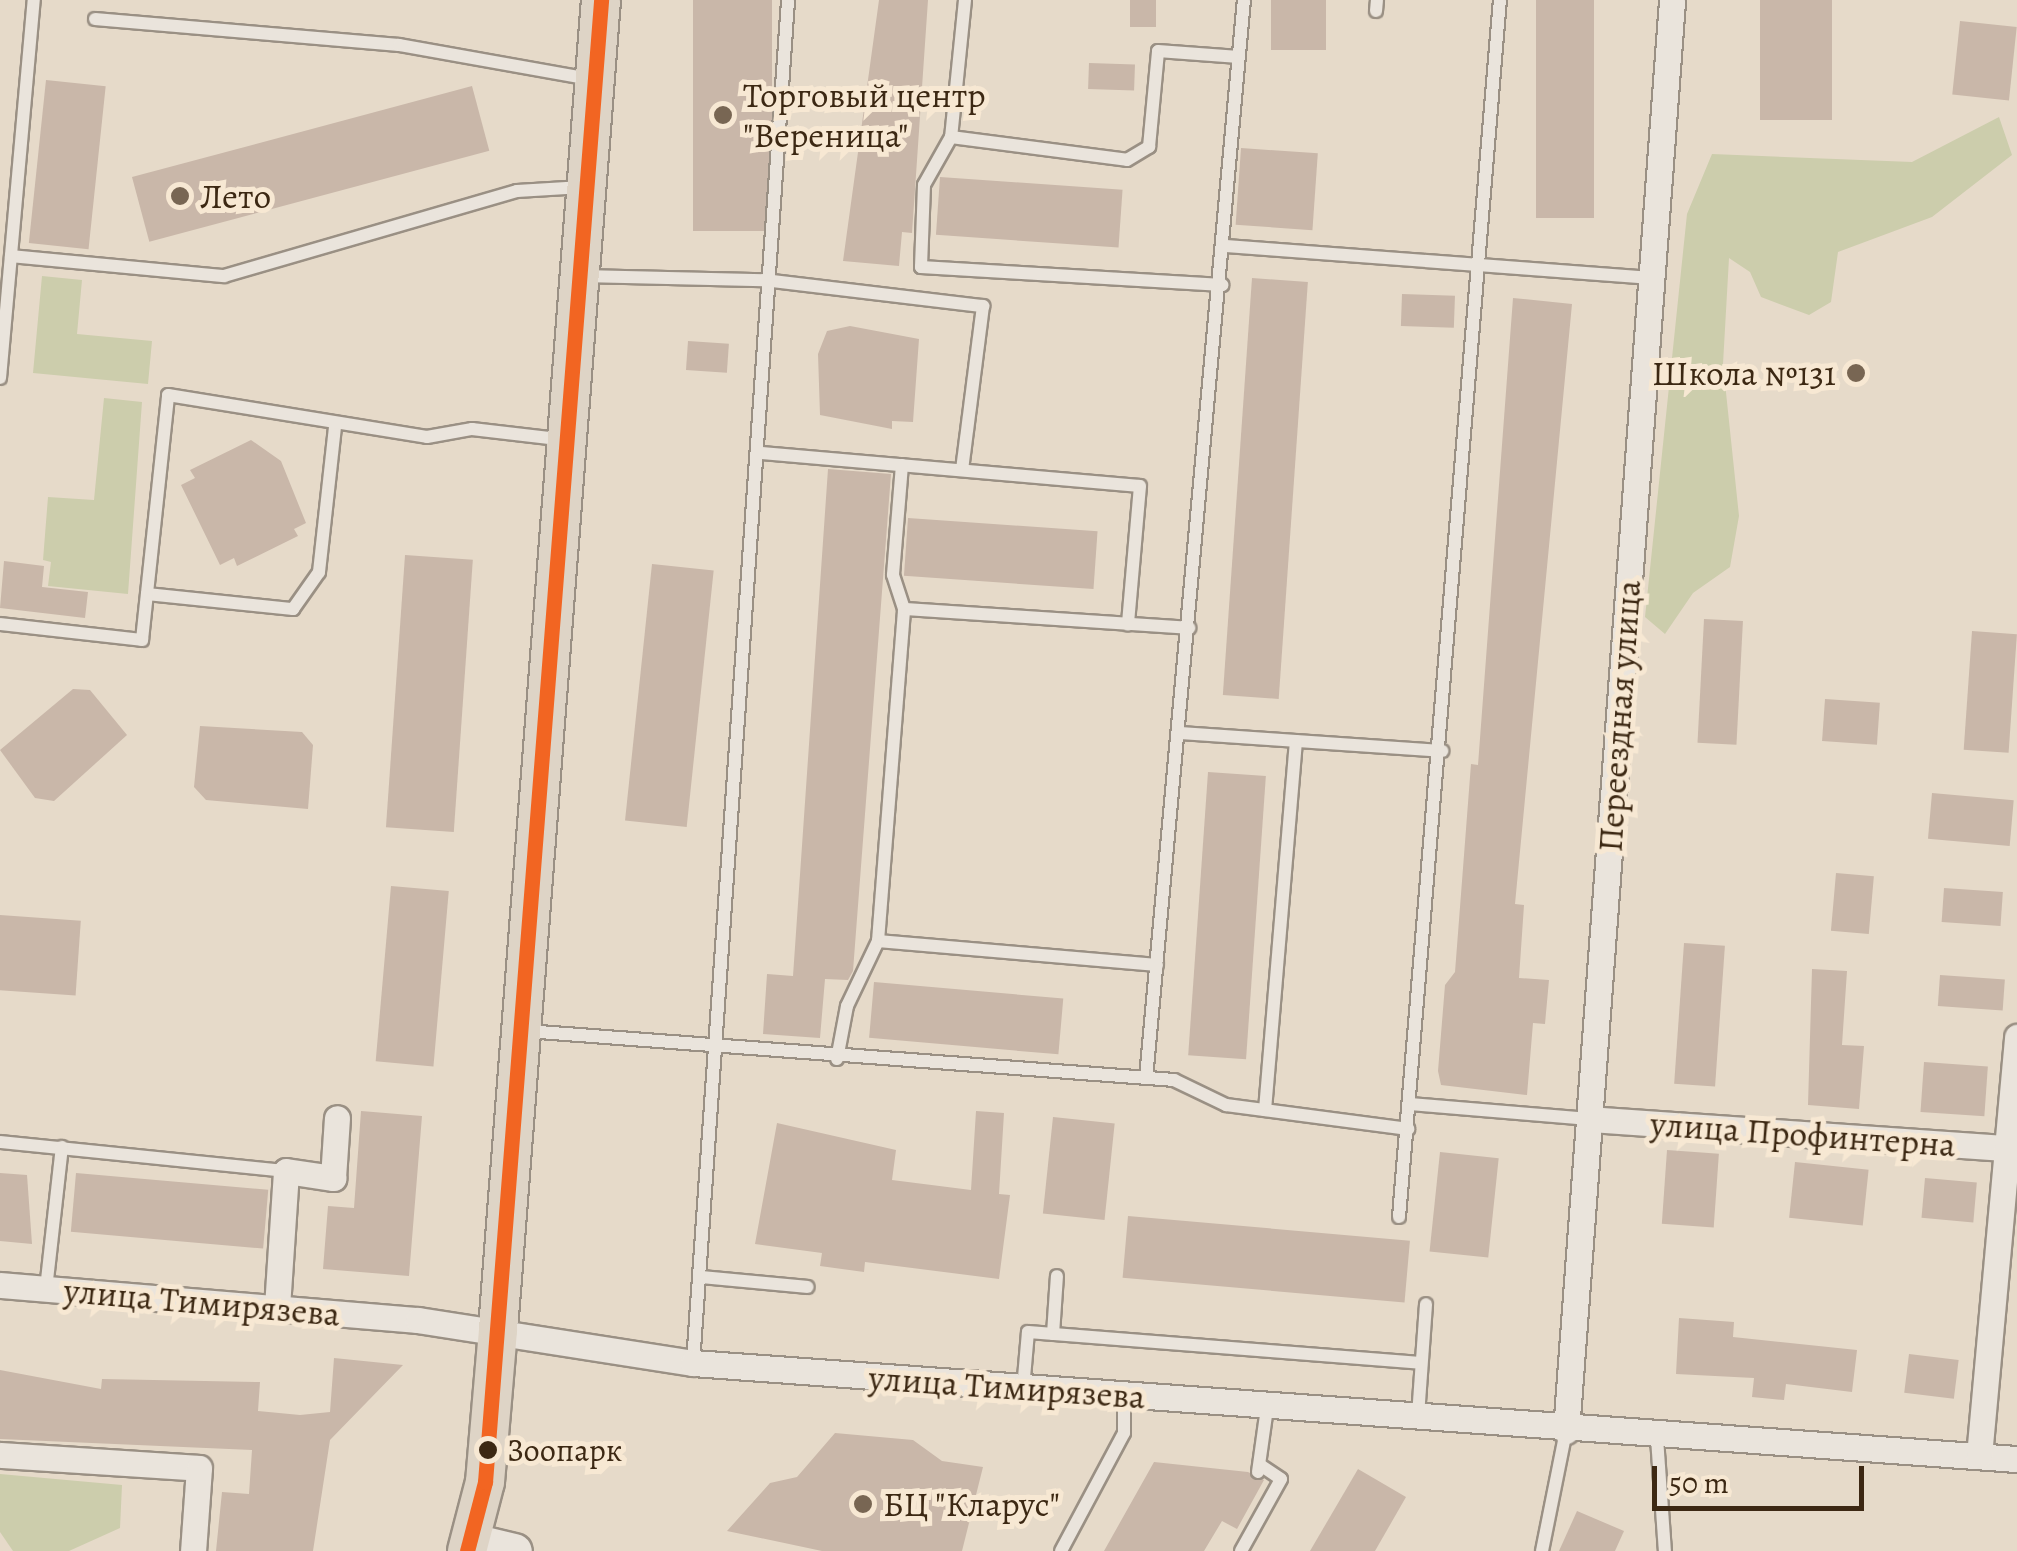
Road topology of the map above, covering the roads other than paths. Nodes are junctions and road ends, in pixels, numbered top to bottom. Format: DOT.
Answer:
graph roads {
  1 [pos="34,0"];
  2 [pos="601,0"];
  3 [pos="788,0"];
  4 [pos="965,0"];
  5 [pos="1244,0"];
  6 [pos="1500,0"];
  7 [pos="1672,0"];
  8 [pos="96,19"];
  9 [pos="1239,57"];
  10 [pos="594,80"];
  11 [pos="951,138"];
  12 [pos="591,186"];
  13 [pos="1226,246"];
  14 [pos="11,256"];
  15 [pos="1482,264"];
  16 [pos="582,276"];
  17 [pos="1652,278"];
  18 [pos="764,280"];
  19 [pos="1222,285"];
  20 [pos="0,378"];
  21 [pos="335,426"];
  22 [pos="568,440"];
  23 [pos="762,452"];
  24 [pos="902,465"];
  25 [pos="962,470"];
  26 [pos="147,594"];
  27 [pos="904,608"];
  28 [pos="0,624"];
  29 [pos="1128,624"];
  30 [pos="1189,628"];
  31 [pos="1179,733"];
  32 [pos="1296,741"];
  33 [pos="1442,751"];
  34 [pos="878,941"];
  35 [pos="1157,964"];
  36 [pos="524,1031"];
  37 [pos="2017,1038"];
  38 [pos="719,1051"];
  39 [pos="837,1059"];
  40 [pos="1146,1078"];
  41 [pos="1410,1104"];
  42 [pos="1265,1110"];
  43 [pos="337,1118"];
  44 [pos="1589,1119"];
  45 [pos="1408,1129"];
  46 [pos="0,1142"];
  47 [pos="62,1147"];
  48 [pos="2011,1148"];
  49 [pos="286,1170"];
  50 [pos="1399,1217"];
  51 [pos="1057,1276"];
  52 [pos="702,1277"];
  53 [pos="0,1285"];
  54 [pos="808,1287"];
  55 [pos="46,1289"];
  56 [pos="1426,1304"];
  57 [pos="277,1306"];
  58 [pos="498,1330"];
  59 [pos="1053,1334"];
  60 [pos="693,1363"];
  61 [pos="1421,1363"];
  62 [pos="1023,1389"];
  63 [pos="1124,1396"];
  64 [pos="1267,1408"];
  65 [pos="1417,1420"];
  66 [pos="1566,1431"];
  67 [pos="1657,1438"];
  68 [pos="0,1455"];
  69 [pos="1980,1456"];
  70 [pos="2017,1458"];
  71 [pos="469,1546"];
  72 [pos="193,1551"];
  73 [pos="514,1551"];
  74 [pos="1062,1551"];
  75 [pos="1241,1551"];
  76 [pos="1542,1551"];
  77 [pos="1666,1551"];
  1 -- 14 [label="lane"];
  2 -- 10 [label="main road"];
  3 -- 18 [label="lane"];
  4 -- 11 [label="lane"];
  5 -- 9 [label="lane"];
  6 -- 15 [label="lane"];
  7 -- 17 [label="street, Переездная улица"];
  8 -- 10 [label="lane"];
  9 -- 11 [label="lane"];
  9 -- 13 [label="lane"];
  10 -- 12 [label="main road"];
  11 -- 19 [label="lane"];
  12 -- 14 [label="lane"];
  12 -- 16 [label="main road"];
  13 -- 15 [label="lane"];
  13 -- 19 [label="lane"];
  14 -- 20 [label="lane"];
  15 -- 17 [label="lane"];
  15 -- 33 [label="lane"];
  16 -- 18 [label="lane"];
  16 -- 22 [label="main road"];
  17 -- 44 [label="street, Переездная улица"];
  18 -- 23 [label="lane"];
  18 -- 25 [label="lane"];
  19 -- 30 [label="lane"];
  21 -- 22 [label="lane"];
  21 -- 26 [label="lane"];
  21 -- 26 [label="lane"];
  22 -- 36 [label="main road"];
  23 -- 24 [label="lane"];
  23 -- 38 [label="lane"];
  24 -- 25 [label="lane"];
  24 -- 27 [label="lane"];
  25 -- 29 [label="lane"];
  26 -- 28 [label="lane"];
  27 -- 29 [label="lane"];
  27 -- 34 [label="lane"];
  29 -- 30 [label="lane"];
  30 -- 31 [label="lane"];
  31 -- 32 [label="lane"];
  31 -- 35 [label="lane"];
  32 -- 33 [label="lane"];
  32 -- 42 [label="lane"];
  33 -- 41 [label="lane"];
  34 -- 35 [label="lane"];
  34 -- 39 [label="lane"];
  35 -- 40 [label="lane"];
  36 -- 38 [label="lane"];
  36 -- 58 [label="main road"];
  37 -- 48 [label="street"];
  38 -- 39 [label="lane"];
  38 -- 52 [label="lane"];
  39 -- 40 [label="lane"];
  40 -- 42 [label="lane"];
  41 -- 44 [label="lane"];
  41 -- 45 [label="lane"];
  42 -- 45 [label="lane"];
  43 -- 49 [label="street"];
  44 -- 48 [label="street, улица Профинтерна"];
  44 -- 66 [label="street, Переездная улица"];
  45 -- 50 [label="lane"];
  46 -- 47 [label="lane"];
  47 -- 49 [label="lane"];
  47 -- 55 [label="lane"];
  48 -- 69 [label="street"];
  49 -- 57 [label="street"];
  51 -- 59 [label="lane"];
  52 -- 54 [label="lane"];
  52 -- 60 [label="lane"];
  53 -- 55 [label="street, улица Тимирязева"];
  55 -- 57 [label="street, улица Тимирязева"];
  56 -- 61 [label="lane"];
  57 -- 58 [label="street, улица Тимирязева"];
  58 -- 60 [label="street, улица Тимирязева"];
  58 -- 71 [label="main road"];
  59 -- 61 [label="lane"];
  59 -- 62 [label="lane"];
  60 -- 62 [label="street, улица Тимирязева"];
  61 -- 65 [label="lane"];
  62 -- 63 [label="street, улица Тимирязева"];
  63 -- 64 [label="street, улица Тимирязева"];
  63 -- 74 [label="lane"];
  64 -- 65 [label="street, улица Тимирязева"];
  64 -- 75 [label="lane"];
  65 -- 66 [label="street, улица Тимирязева"];
  66 -- 67 [label="street, улица Тимирязева"];
  66 -- 76 [label="lane"];
  67 -- 69 [label="street, улица Тимирязева"];
  67 -- 77 [label="lane"];
  68 -- 72 [label="street"];
  69 -- 70 [label="street, улица Тимирязева"];
  71 -- 73 [label="street"];
}
